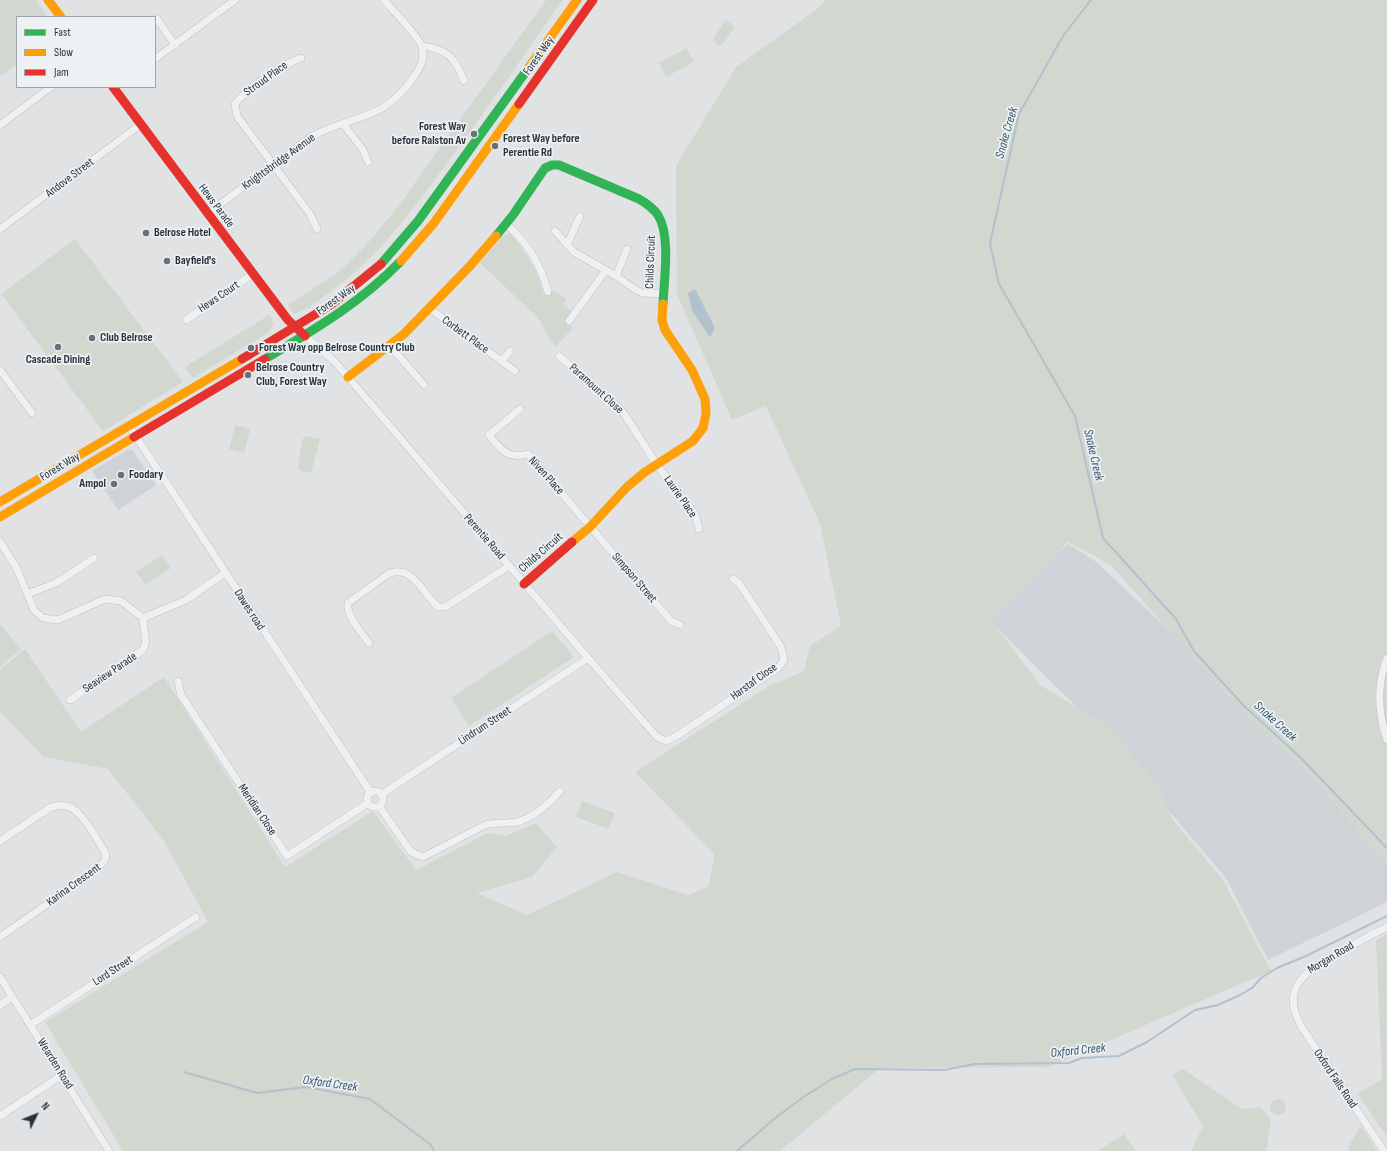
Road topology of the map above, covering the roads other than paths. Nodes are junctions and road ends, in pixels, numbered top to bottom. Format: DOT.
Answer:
graph roads {
  1 [pos="48,0"];
  2 [pos="384,0"];
  3 [pos="577,0"];
  4 [pos="594,0"];
  5 [pos="233,1"];
  6 [pos="60,16"];
  7 [pos="157,19"];
  8 [pos="175,45"];
  9 [pos="422,46"];
  10 [pos="156,58"];
  11 [pos="301,58"];
  12 [pos="464,81"];
  13 [pos="50,88"];
  14 [pos="115,88"];
  15 [pos="344,124"];
  16 [pos="0,125"];
  17 [pos="140,125"];
  18 [pos="368,162"];
  19 [pos="273,165"];
  20 [pos="207,214"];
  21 [pos="580,216"];
  22 [pos="506,224"];
  23 [pos="0,229"];
  24 [pos="317,229"];
  25 [pos="555,231"];
  26 [pos="567,245"];
  27 [pos="627,249"];
  28 [pos="606,270"];
  29 [pos="253,274"];
  30 [pos="616,276"];
  31 [pos="548,292"];
  32 [pos="662,294"];
  33 [pos="429,308"];
  34 [pos="186,320"];
  35 [pos="570,321"];
  36 [pos="295,328"];
  37 [pos="305,336"];
  38 [pos="390,346"];
  39 [pos="510,351"];
  40 [pos="558,356"];
  41 [pos="502,361"];
  42 [pos="0,370"];
  43 [pos="516,371"];
  44 [pos="348,377"];
  45 [pos="424,385"];
  46 [pos="520,409"];
  47 [pos="32,413"];
  48 [pos="129,426"];
  49 [pos="136,436"];
  50 [pos="657,465"];
  51 [pos="0,502"];
  52 [pos="0,517"];
  53 [pos="590,527"];
  54 [pos="699,530"];
  55 [pos="0,542"];
  56 [pos="94,558"];
  57 [pos="509,566"];
  58 [pos="225,573"];
  59 [pos="733,579"];
  60 [pos="524,584"];
  61 [pos="27,594"];
  62 [pos="143,618"];
  63 [pos="680,625"];
  64 [pos="368,643"];
  65 [pos="588,658"];
  66 [pos="1387,658"];
  67 [pos="178,681"];
  68 [pos="70,700"];
  69 [pos="662,740"];
  70 [pos="1387,740"];
  71 [pos="560,791"];
  72 [pos="371,793"];
  73 [pos="382,794"];
  74 [pos="368,803"];
  75 [pos="379,806"];
  76 [pos="0,840"];
  77 [pos="196,917"];
  78 [pos="1387,927"];
  79 [pos="0,937"];
  80 [pos="0,977"];
  81 [pos="12,997"];
  82 [pos="1293,1004"];
  83 [pos="0,1005"];
  84 [pos="30,1025"];
  85 [pos="62,1076"];
  86 [pos="0,1116"];
  87 [pos="109,1151"];
  88 [pos="1384,1151"];
  1 -- 6 [label="main road"];
  2 -- 9 [label="street"];
  3 -- 36 [label="main road, Forest Way"];
  4 -- 37 [label="main road, Forest Way"];
  5 -- 8 [label="street"];
  7 -- 8 [label="street"];
  8 -- 10 [label="street"];
  9 -- 12 [label="street"];
  9 -- 15 [label="street, Knightsbridge Avenue"];
  11 -- 19 [label="street, Stroud Place"];
  13 -- 16 [label="street"];
  14 -- 17 [label="main road, Hews Parade"];
  15 -- 18 [label="street"];
  15 -- 19 [label="street, Knightsbridge Avenue"];
  17 -- 20 [label="main road, Hews Parade"];
  17 -- 23 [label="street, Andove Street"];
  19 -- 20 [label="street, Knightsbridge Avenue"];
  19 -- 24 [label="street"];
  20 -- 29 [label="main road, Hews Parade"];
  21 -- 26 [label="street"];
  22 -- 31 [label="street"];
  22 -- 32 [label="main road, Childs Circuit"];
  22 -- 33 [label="main road, Childs Circuit"];
  25 -- 26 [label="street"];
  26 -- 28 [label="street"];
  27 -- 30 [label="street"];
  28 -- 30 [label="street"];
  28 -- 35 [label="street"];
  29 -- 34 [label="street, Hews Court"];
  29 -- 36 [label="main road, Hews Parade"];
  30 -- 32 [label="street"];
  32 -- 50 [label="main road, Childs Circuit"];
  33 -- 38 [label="main road, Childs Circuit"];
  33 -- 41 [label="street, Corbett Place"];
  36 -- 37 [label="main road, Hews Parade"];
  36 -- 48 [label="main road, Forest Way"];
  37 -- 44 [label="street, Perentie Road"];
  37 -- 49 [label="main road, Forest Way"];
  38 -- 44 [label="main road, Childs Circuit"];
  38 -- 45 [label="street"];
  39 -- 41 [label="street"];
  40 -- 50 [label="street, Paramount Close"];
  41 -- 43 [label="street, Corbett Place"];
  42 -- 47 [label="street"];
  44 -- 57 [label="street, Perentie Road"];
  46 -- 53 [label="street, Niven Place"];
  48 -- 49 [label="street, Dawes road"];
  48 -- 51 [label="main road, Forest Way"];
  49 -- 52 [label="main road, Forest Way"];
  49 -- 58 [label="street, Dawes road"];
  50 -- 53 [label="main road, Childs Circuit"];
  50 -- 54 [label="street, Laurie Place"];
  53 -- 60 [label="main road, Childs Circuit"];
  53 -- 63 [label="street, Simpson Street"];
  55 -- 61 [label="street"];
  56 -- 61 [label="street"];
  57 -- 60 [label="street, Perentie Road"];
  57 -- 64 [label="street"];
  58 -- 62 [label="street"];
  58 -- 72 [label="street, Dawes road"];
  59 -- 69 [label="street, Harstaf Close"];
  60 -- 65 [label="street, Perentie Road"];
  61 -- 62 [label="street"];
  62 -- 68 [label="street, Seaview Parade"];
  65 -- 69 [label="street, Perentie Road"];
  65 -- 73 [label="street, Lindrum Street"];
  66 -- 70 [label="street"];
  67 -- 74 [label="street, Meridian Close"];
  71 -- 75 [label="street"];
  72 -- 73 [label="street"];
  72 -- 74 [label="street"];
  73 -- 75 [label="street"];
  74 -- 75 [label="street"];
  76 -- 79 [label="street, Karina Crescent"];
  77 -- 84 [label="street, Lord Street"];
  78 -- 82 [label="street, Morgan Road"];
  80 -- 81 [label="street, Wearden Road"];
  81 -- 83 [label="street"];
  81 -- 84 [label="street, Wearden Road"];
  82 -- 88 [label="street, Oxford Falls Road"];
  84 -- 85 [label="street, Wearden Road"];
  85 -- 86 [label="street"];
  85 -- 87 [label="street, Wearden Road"];
}
